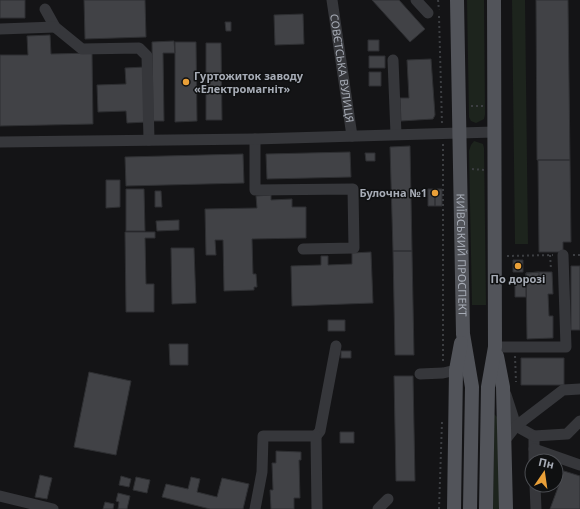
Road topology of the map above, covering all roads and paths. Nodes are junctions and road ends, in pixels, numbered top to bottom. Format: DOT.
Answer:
graph roads {
  1 [pos="332,0"];
  2 [pos="416,0"];
  3 [pos="438,0"];
  4 [pos="457,0"];
  5 [pos="494,0"];
  6 [pos="45,9"];
  7 [pos="428,13"];
  8 [pos="55,27"];
  9 [pos="0,29"];
  10 [pos="393,60"];
  11 [pos="494,105"];
  12 [pos="458,106"];
  13 [pos="442,132"];
  14 [pos="458,132"];
  15 [pos="494,132"];
  16 [pos="396,134"];
  17 [pos="352,136"];
  18 [pos="255,139"];
  19 [pos="149,140"];
  20 [pos="0,142"];
  21 [pos="459,169"];
  22 [pos="494,169"];
  23 [pos="303,249"];
  24 [pos="550,255"];
  25 [pos="563,255"];
  26 [pos="551,269"];
  27 [pos="463,334"];
  28 [pos="336,346"];
  29 [pos="495,347"];
  30 [pos="450,371"];
  31 [pos="420,374"];
  32 [pos="503,387"];
  33 [pos="580,389"];
  34 [pos="442,421"];
  35 [pos="580,421"];
  36 [pos="516,426"];
  37 [pos="316,436"];
  38 [pos="534,436"];
  39 [pos="505,440"];
  40 [pos="534,449"];
  41 [pos="534,453"];
  42 [pos="580,464"];
  43 [pos="535,493"];
  44 [pos="0,496"];
  45 [pos="388,499"];
  46 [pos="53,509"];
  47 [pos="255,509"];
  48 [pos="317,509"];
  49 [pos="378,509"];
  50 [pos="439,509"];
  51 [pos="454,509"];
  52 [pos="470,509"];
  53 [pos="486,509"];
  54 [pos="506,509"];
  55 [pos="536,509"];
  1 -- 17 [label="street, СОВЄТСЬКА ВУЛИЦЯ"];
  2 -- 7 [label="street"];
  3 -- 13 [label="path"];
  4 -- 12 [label="main road, КИЇВСЬКИЙ ПРОСПЕКТ"];
  5 -- 11 [label="main road"];
  6 -- 8 [label="street"];
  8 -- 9 [label="street"];
  8 -- 19 [label="street"];
  10 -- 16 [label="street"];
  11 -- 12 [label="path"];
  11 -- 15 [label="main road"];
  12 -- 14 [label="main road, КИЇВСЬКИЙ ПРОСПЕКТ"];
  13 -- 14 [label="street"];
  13 -- 16 [label="street"];
  13 -- 30 [label="path"];
  14 -- 15 [label="street"];
  14 -- 21 [label="main road, КИЇВСЬКИЙ ПРОСПЕКТ"];
  15 -- 22 [label="main road"];
  16 -- 17 [label="street"];
  17 -- 18 [label="street"];
  18 -- 19 [label="street"];
  18 -- 23 [label="street"];
  19 -- 20 [label="street"];
  21 -- 22 [label="path"];
  21 -- 27 [label="main road, КИЇВСЬКИЙ ПРОСПЕКТ"];
  22 -- 29 [label="main road"];
  24 -- 26 [label="path"];
  25 -- 29 [label="street"];
  27 -- 30 [label="main road"];
  27 -- 52 [label="main road, КИЇВСЬКИЙ ПРОСПЕКТ"];
  28 -- 37 [label="street"];
  29 -- 32 [label="main road"];
  29 -- 53 [label="main road"];
  30 -- 31 [label="street"];
  30 -- 51 [label="main road"];
  32 -- 36 [label="street"];
  32 -- 39 [label="main road"];
  33 -- 36 [label="street"];
  34 -- 50 [label="path"];
  35 -- 38 [label="street"];
  36 -- 38 [label="street"];
  36 -- 39 [label="street"];
  37 -- 47 [label="street"];
  37 -- 48 [label="street"];
  38 -- 40 [label="street"];
  39 -- 54 [label="main road"];
  40 -- 41 [label="street"];
  40 -- 42 [label="street"];
  43 -- 55 [label="street"];
  44 -- 46 [label="street"];
  45 -- 49 [label="street"];
}
